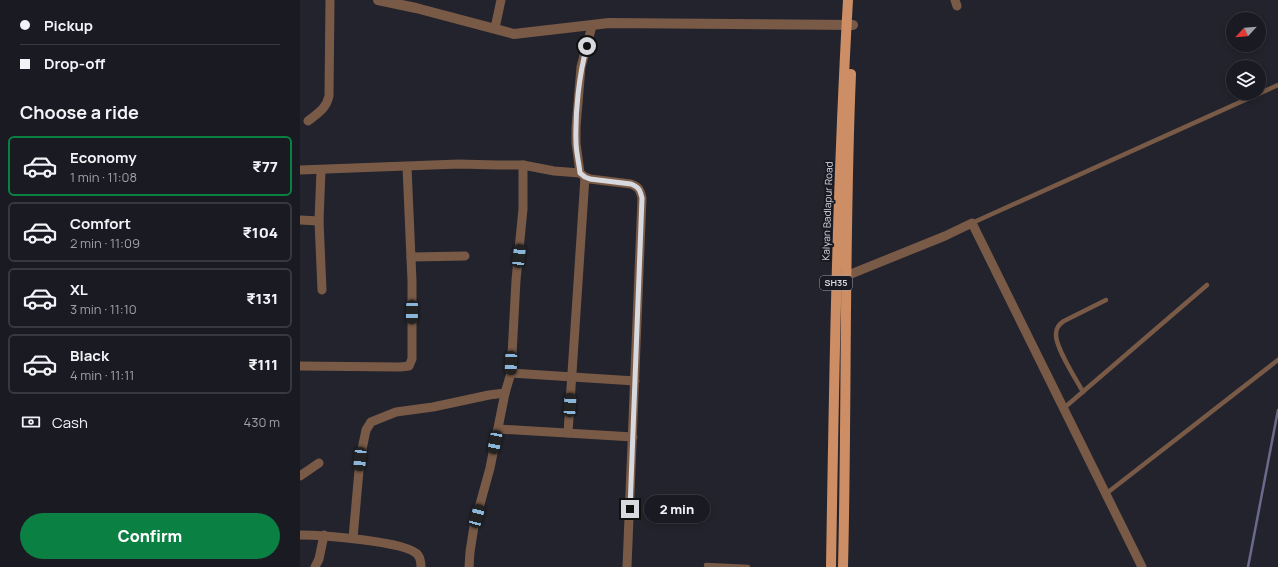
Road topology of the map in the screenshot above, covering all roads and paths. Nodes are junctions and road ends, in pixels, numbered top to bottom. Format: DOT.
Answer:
graph roads {
  1 [pos="330,0"];
  2 [pos="378,0"];
  3 [pos="501,0"];
  4 [pos="848,0"];
  5 [pos="855,0"];
  6 [pos="411,3"];
  7 [pos="850,25"];
  8 [pos="592,26"];
  9 [pos="495,28"];
  10 [pos="1278,85"];
  11 [pos="308,121"];
  12 [pos="523,165"];
  13 [pos="407,167"];
  14 [pos="300,170"];
  15 [pos="321,170"];
  16 [pos="583,175"];
  17 [pos="300,220"];
  18 [pos="319,221"];
  19 [pos="972,223"];
  20 [pos="465,256"];
  21 [pos="411,258"];
  22 [pos="846,276"];
  23 [pos="836,280"];
  24 [pos="1207,286"];
  25 [pos="322,290"];
  26 [pos="1106,300"];
  27 [pos="1276,361"];
  28 [pos="300,366"];
  29 [pos="511,373"];
  30 [pos="571,377"];
  31 [pos="635,381"];
  32 [pos="1083,392"];
  33 [pos="505,393"];
  34 [pos="1064,408"];
  35 [pos="498,429"];
  36 [pos="568,433"];
  37 [pos="633,437"];
  38 [pos="319,463"];
  39 [pos="300,476"];
  40 [pos="1107,493"];
  41 [pos="300,535"];
  42 [pos="324,535"];
  43 [pos="352,538"];
  44 [pos="706,565"];
  45 [pos="315,567"];
  46 [pos="421,567"];
  47 [pos="469,567"];
  48 [pos="627,567"];
  49 [pos="748,567"];
  50 [pos="831,567"];
  51 [pos="843,567"];
  52 [pos="1142,567"];
  1 -- 11 [label="street"];
  2 -- 6 [label="street"];
  3 -- 9 [label="street"];
  4 -- 7 [label="main road, Kalyan Badlapur Road / SH35"];
  5 -- 7 [label="main road, Kalyan Badlapur Road / SH35"];
  6 -- 9 [label="street"];
  7 -- 8 [label="street"];
  7 -- 22 [label="main road, Kalyan Badlapur Road / SH35"];
  7 -- 23 [label="main road, Kalyan Badlapur Road / SH35"];
  8 -- 9 [label="street"];
  8 -- 16 [label="street"];
  10 -- 19 [label="lane"];
  12 -- 13 [label="street"];
  12 -- 16 [label="street"];
  12 -- 29 [label="street"];
  13 -- 15 [label="street"];
  13 -- 21 [label="street"];
  14 -- 15 [label="street"];
  15 -- 18 [label="street"];
  16 -- 30 [label="street"];
  16 -- 31 [label="street"];
  17 -- 18 [label="street"];
  18 -- 25 [label="street"];
  19 -- 22 [label="street"];
  19 -- 34 [label="street"];
  20 -- 21 [label="street"];
  21 -- 28 [label="street"];
  22 -- 23 [label="street"];
  22 -- 51 [label="main road, Kalyan Badlapur Road / SH35"];
  23 -- 50 [label="main road, Kalyan Badlapur Road / SH35"];
  24 -- 32 [label="lane"];
  26 -- 32 [label="lane"];
  27 -- 40 [label="lane"];
  29 -- 30 [label="street"];
  29 -- 33 [label="street"];
  30 -- 31 [label="street"];
  30 -- 36 [label="street"];
  31 -- 37 [label="street"];
  32 -- 34 [label="lane"];
  33 -- 35 [label="street"];
  33 -- 43 [label="street"];
  34 -- 40 [label="street"];
  35 -- 36 [label="street"];
  35 -- 47 [label="street"];
  36 -- 37 [label="street"];
  37 -- 48 [label="street"];
  38 -- 39 [label="street"];
  40 -- 52 [label="street"];
  41 -- 42 [label="street"];
  42 -- 43 [label="street"];
  42 -- 45 [label="street"];
  43 -- 46 [label="street"];
  44 -- 49 [label="lane"];
}
